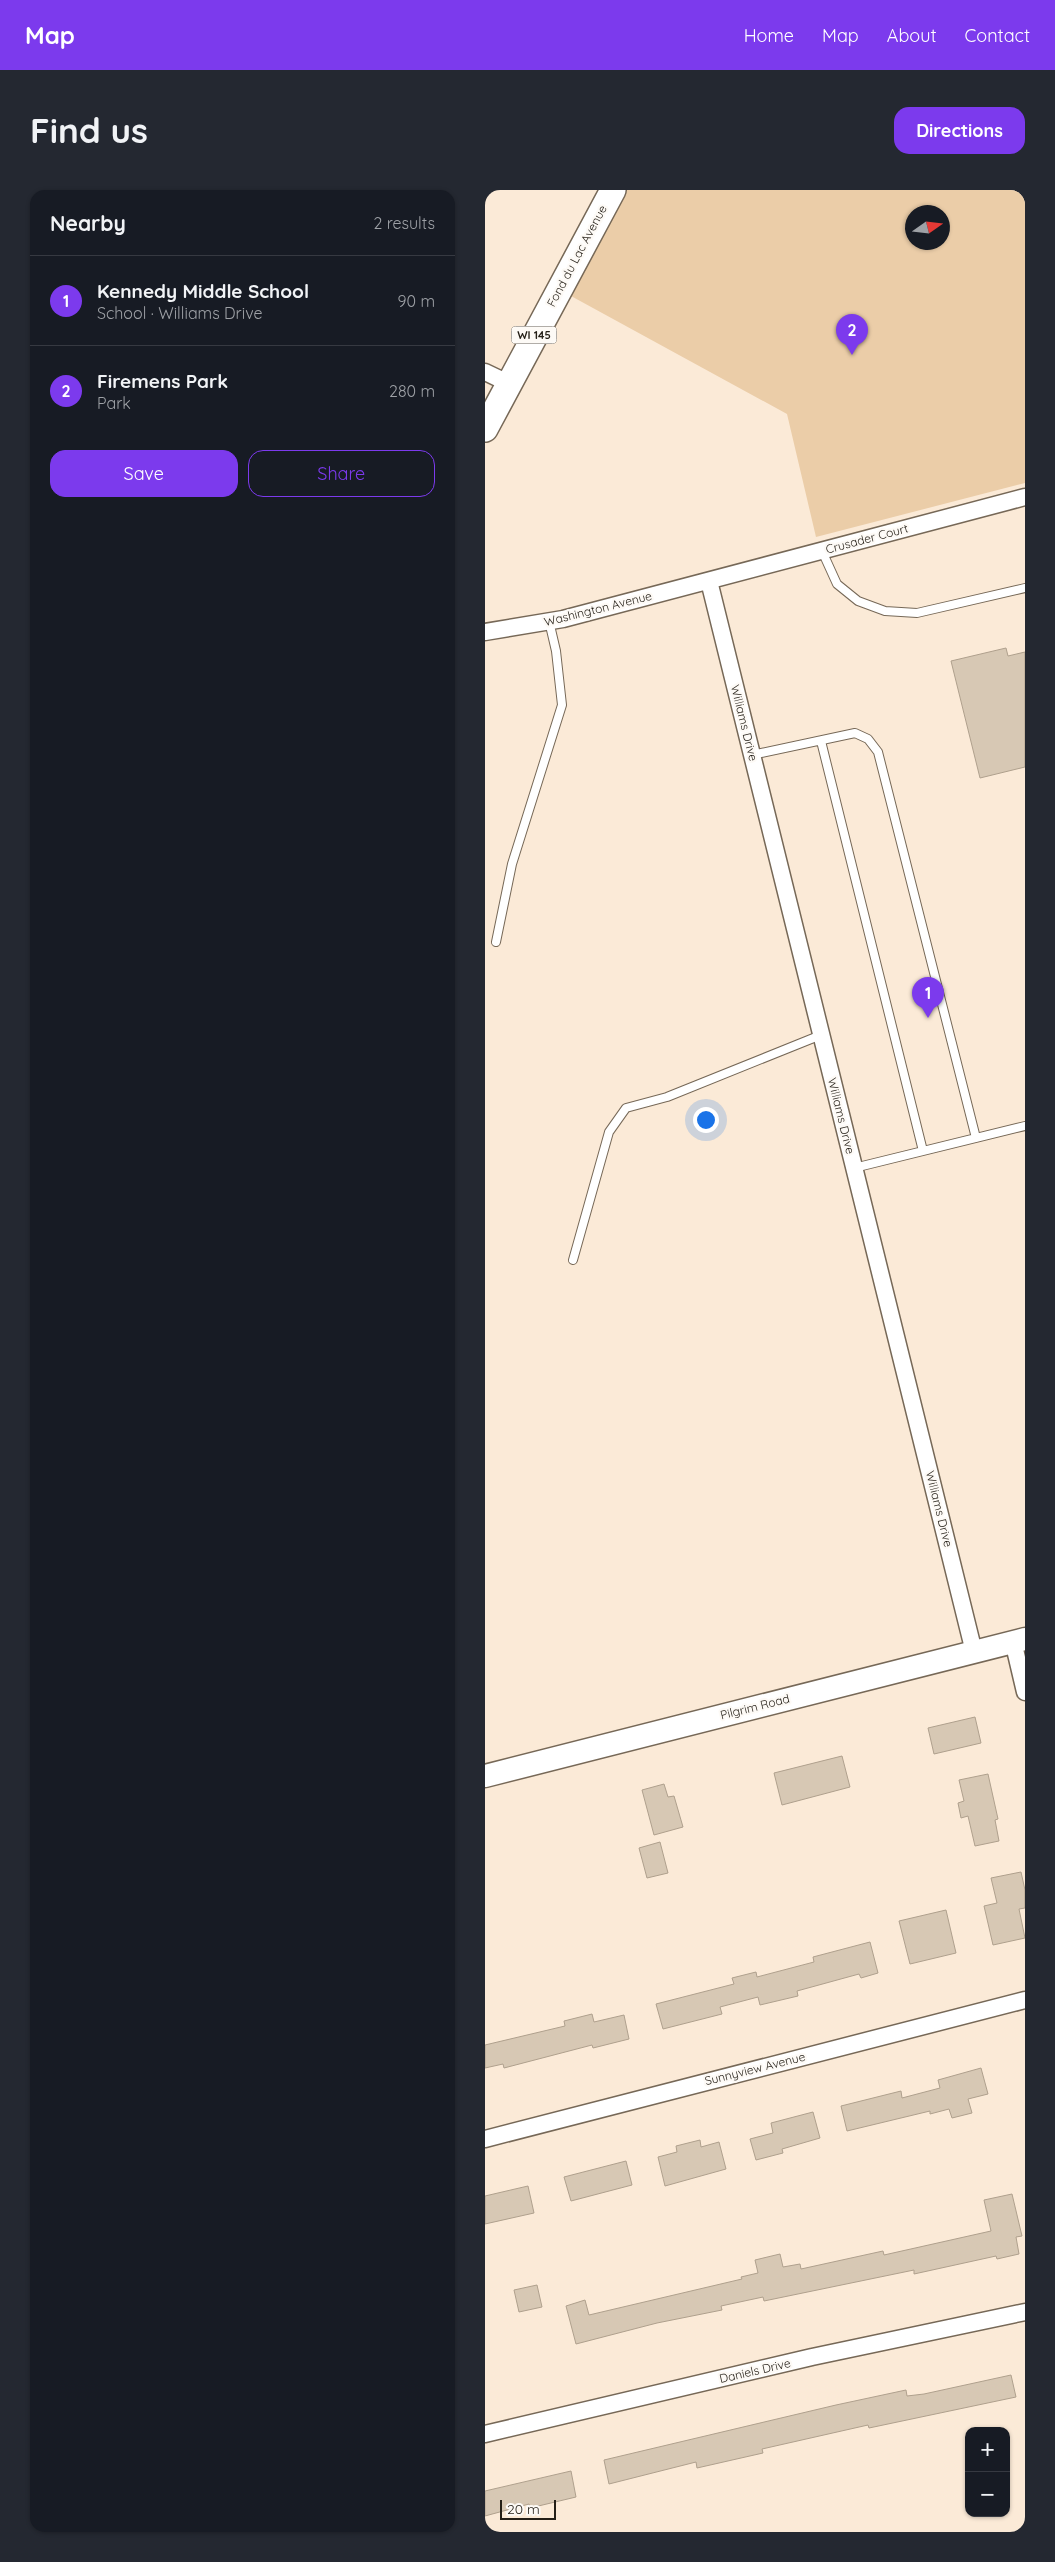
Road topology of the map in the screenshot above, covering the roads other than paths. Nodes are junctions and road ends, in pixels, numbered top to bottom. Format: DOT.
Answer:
graph roads {
  1 [pos="613,190"];
  2 [pos="485,372"];
  3 [pos="508,383"];
  4 [pos="485,429"];
  5 [pos="1025,497"];
  6 [pos="822,551"];
  7 [pos="709,581"];
  8 [pos="1025,588"];
  9 [pos="549,621"];
  10 [pos="485,632"];
  11 [pos="821,741"];
  12 [pos="752,755"];
  13 [pos="496,942"];
  14 [pos="821,1035"];
  15 [pos="1025,1126"];
  16 [pos="976,1138"];
  17 [pos="923,1151"];
  18 [pos="854,1168"];
  19 [pos="573,1260"];
  20 [pos="1019,1640"];
  21 [pos="974,1652"];
  22 [pos="1025,1692"];
  23 [pos="485,1776"];
  24 [pos="1025,2000"];
  25 [pos="485,2139"];
  26 [pos="1025,2312"];
  27 [pos="485,2434"];
  1 -- 3 [label="main road, Fond du Lac Avenue / WI 145"];
  2 -- 3 [label="street"];
  3 -- 4 [label="main road, Fond du Lac Avenue / WI 145"];
  5 -- 6 [label="street, Crusader Court"];
  6 -- 7 [label="street, Crusader Court"];
  6 -- 8 [label="lane"];
  7 -- 9 [label="street, Washington Avenue"];
  7 -- 12 [label="street, Williams Drive"];
  9 -- 10 [label="street, Washington Avenue"];
  9 -- 13 [label="lane"];
  11 -- 12 [label="lane"];
  11 -- 16 [label="lane"];
  11 -- 17 [label="lane"];
  12 -- 14 [label="street, Williams Drive"];
  14 -- 18 [label="street, Williams Drive"];
  14 -- 19 [label="lane"];
  15 -- 16 [label="lane"];
  16 -- 17 [label="lane"];
  17 -- 18 [label="lane"];
  18 -- 21 [label="street, Williams Drive"];
  20 -- 21 [label="street, Pilgrim Road"];
  20 -- 22 [label="street"];
  21 -- 23 [label="street, Pilgrim Road"];
  24 -- 25 [label="street, Sunnyview Avenue"];
  26 -- 27 [label="street, Daniels Drive"];
}
